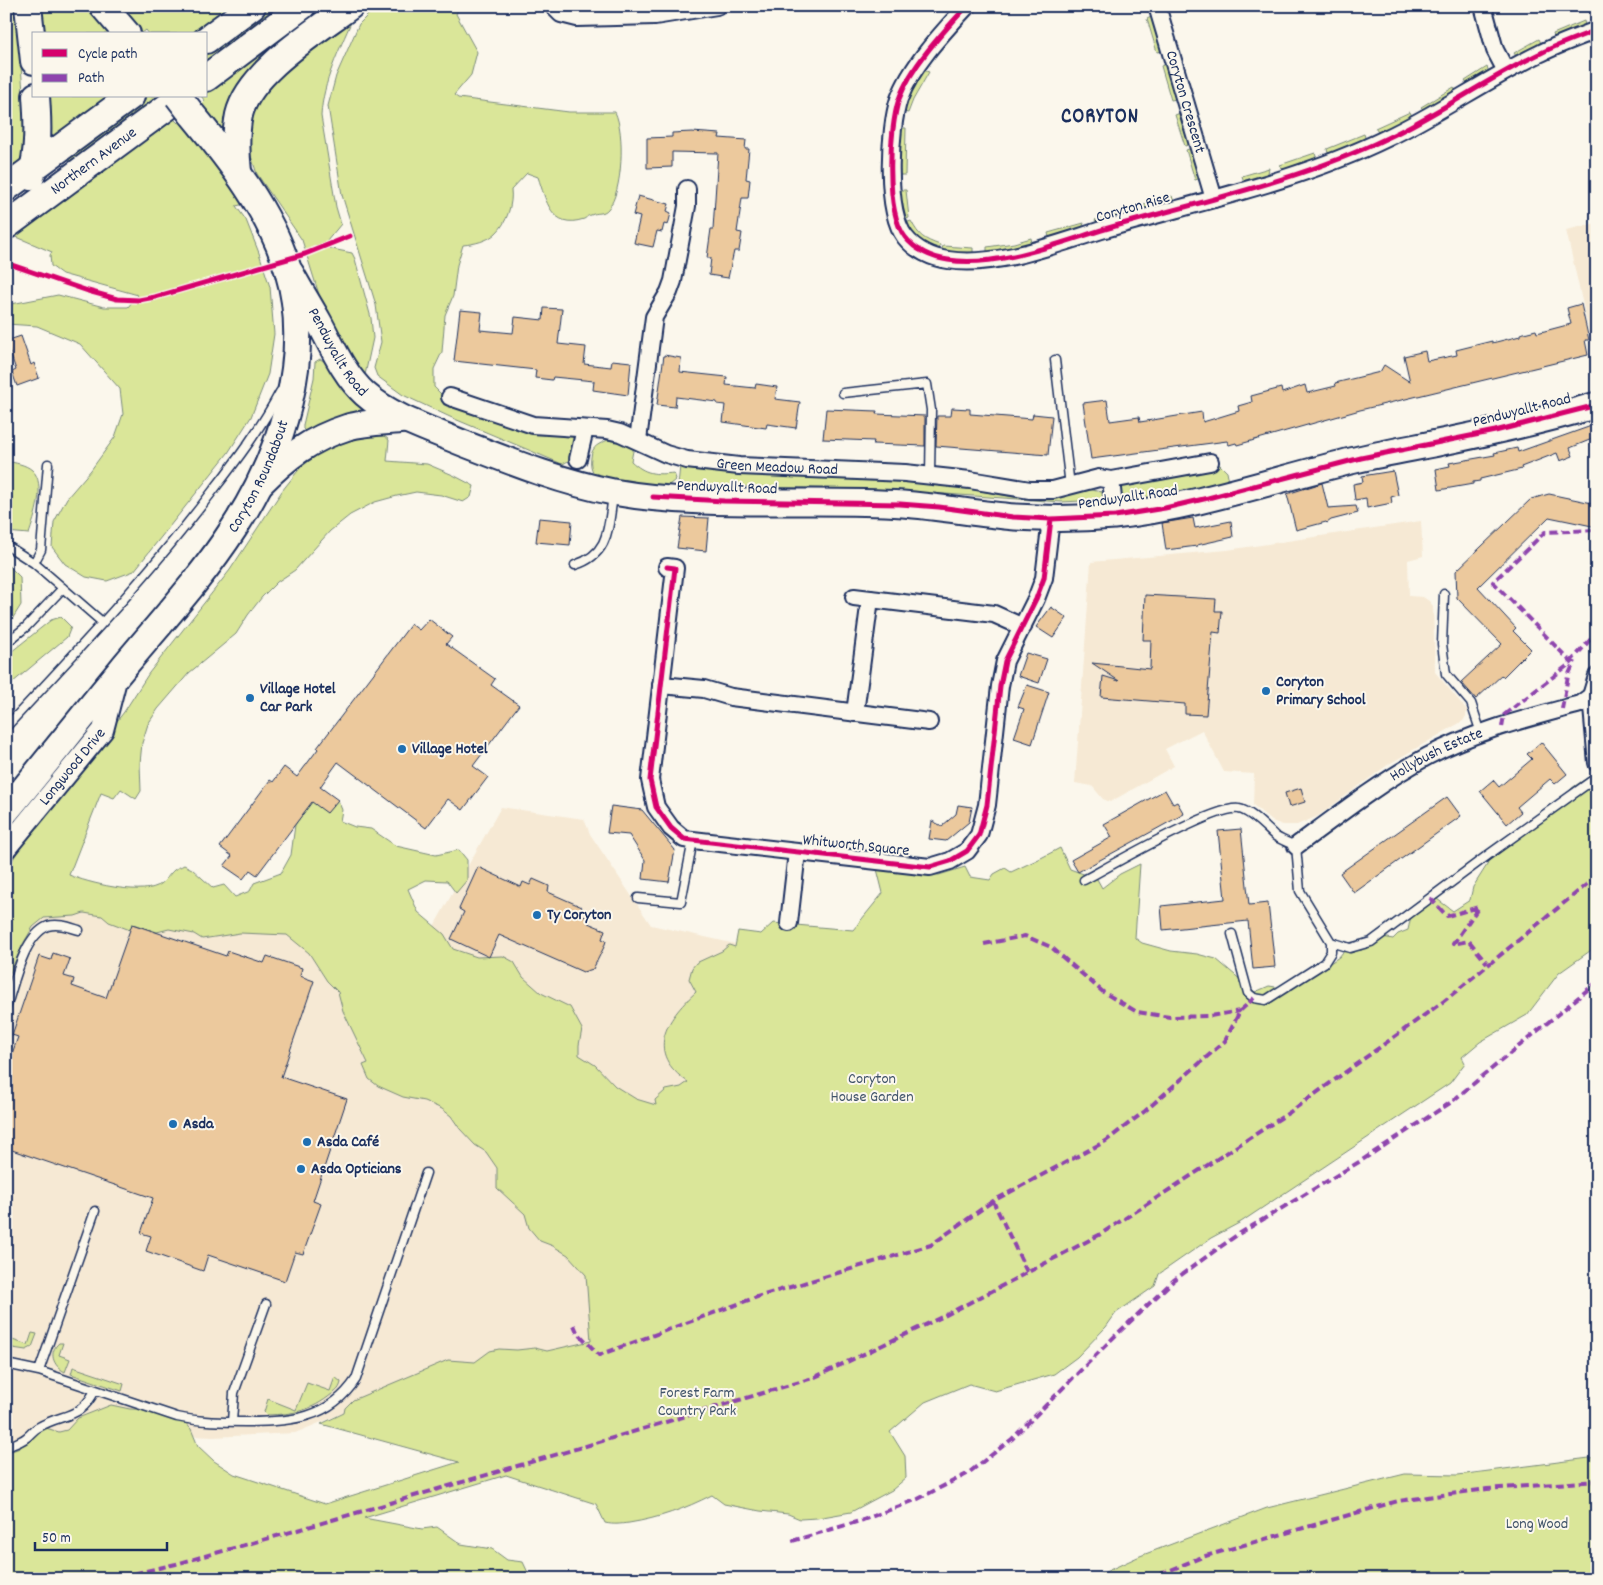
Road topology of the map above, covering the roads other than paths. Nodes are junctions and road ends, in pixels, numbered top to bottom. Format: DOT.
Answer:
graph roads {
  1 [pos="28,6"];
  2 [pos="103,6"];
  3 [pos="252,6"];
  4 [pos="302,6"];
  5 [pos="350,6"];
  6 [pos="554,6"];
  7 [pos="717,6"];
  8 [pos="967,6"];
  9 [pos="1157,6"];
  10 [pos="1483,6"];
  11 [pos="667,10"];
  12 [pos="1597,30"];
  13 [pos="125,32"];
  14 [pos="208,39"];
  15 [pos="32,43"];
  16 [pos="1506,71"];
  17 [pos="208,76"];
  18 [pos="36,98"];
  19 [pos="128,98"];
  20 [pos="183,102"];
  21 [pos="34,167"];
  22 [pos="238,172"];
  23 [pos="6,188"];
  24 [pos="687,189"];
  25 [pos="1214,198"];
  26 [pos="6,225"];
  27 [pos="288,269"];
  28 [pos="296,350"];
  29 [pos="1055,360"];
  30 [pos="843,393"];
  31 [pos="450,398"];
  32 [pos="1597,405"];
  33 [pos="405,420"];
  34 [pos="585,428"];
  35 [pos="638,440"];
  36 [pos="578,459"];
  37 [pos="1210,462"];
  38 [pos="48,464"];
  39 [pos="930,475"];
  40 [pos="1111,480"];
  41 [pos="1070,486"];
  42 [pos="255,489"];
  43 [pos="614,492"];
  44 [pos="1115,516"];
  45 [pos="1051,519"];
  46 [pos="6,545"];
  47 [pos="34,563"];
  48 [pos="575,565"];
  49 [pos="667,567"];
  50 [pos="63,588"];
  51 [pos="1444,594"];
  52 [pos="102,622"];
  53 [pos="1023,627"];
  54 [pos="6,643"];
  55 [pos="117,675"];
  56 [pos="1597,676"];
  57 [pos="661,685"];
  58 [pos="1591,696"];
  59 [pos="855,713"];
  60 [pos="929,722"];
  61 [pos="6,727"];
  62 [pos="1481,733"];
  63 [pos="1597,763"];
  64 [pos="1597,777"];
  65 [pos="6,811"];
  66 [pos="693,840"];
  67 [pos="1296,846"];
  68 [pos="6,848"];
  69 [pos="797,852"];
  70 [pos="1084,880"];
  71 [pos="638,898"];
  72 [pos="789,922"];
  73 [pos="79,930"];
  74 [pos="1232,934"];
  75 [pos="1331,942"];
  76 [pos="6,1008"];
  77 [pos="426,1173"];
  78 [pos="95,1211"];
  79 [pos="266,1304"];
  80 [pos="6,1364"];
  81 [pos="39,1371"];
  82 [pos="95,1390"];
  83 [pos="232,1422"];
  84 [pos="6,1447"];
  1 -- 15 [label="highway"];
  2 -- 13 [label="highway"];
  3 -- 14 [label="highway"];
  4 -- 17 [label="highway"];
  5 -- 22 [label="highway"];
  6 -- 11 [label="street"];
  7 -- 11 [label="street"];
  8 -- 25 [label="street, Coryton Rise"];
  9 -- 25 [label="street, Coryton Crescent"];
  10 -- 16 [label="street"];
  12 -- 16 [label="street, Coryton Rise"];
  16 -- 25 [label="street, Coryton Rise"];
  18 -- 21 [label="highway"];
  19 -- 21 [label="highway, Northern Avenue"];
  20 -- 22 [label="highway, Coryton Roundabout"];
  20 -- 26 [label="highway, Northern Avenue"];
  21 -- 23 [label="highway, Northern Avenue"];
  21 -- 26 [label="highway"];
  22 -- 27 [label="highway, Coryton Roundabout"];
  24 -- 35 [label="street"];
  27 -- 28 [label="highway, Coryton Roundabout"];
  27 -- 33 [label="main road, Pendwyallt Road"];
  28 -- 42 [label="highway, Coryton Roundabout"];
  28 -- 52 [label="lane"];
  29 -- 41 [label="lane"];
  30 -- 39 [label="lane"];
  31 -- 34 [label="street, Green Meadow Road"];
  32 -- 44 [label="main road, Pendwyallt Road"];
  33 -- 42 [label="main road, Pendwyallt Road"];
  33 -- 43 [label="main road, Pendwyallt Road"];
  34 -- 35 [label="street, Green Meadow Road"];
  34 -- 36 [label="street"];
  35 -- 39 [label="street, Green Meadow Road"];
  37 -- 40 [label="street, Green Meadow Road"];
  38 -- 47 [label="lane"];
  39 -- 41 [label="street, Green Meadow Road"];
  40 -- 41 [label="street, Green Meadow Road"];
  40 -- 44 [label="street"];
  42 -- 55 [label="highway, Coryton Roundabout"];
  43 -- 45 [label="main road, Pendwyallt Road"];
  43 -- 48 [label="lane"];
  44 -- 45 [label="main road, Pendwyallt Road"];
  45 -- 53 [label="street, Whitworth Square"];
  46 -- 47 [label="lane"];
  47 -- 50 [label="lane"];
  49 -- 57 [label="street, Whitworth Square"];
  50 -- 52 [label="lane"];
  50 -- 54 [label="lane"];
  51 -- 62 [label="lane"];
  52 -- 61 [label="lane"];
  53 -- 59 [label="street"];
  53 -- 69 [label="street, Whitworth Square"];
  55 -- 65 [label="highway, Coryton Roundabout"];
  55 -- 68 [label="street, Longwood Drive"];
  56 -- 58 [label="street"];
  57 -- 59 [label="street"];
  57 -- 66 [label="street, Whitworth Square"];
  58 -- 62 [label="street, Hollybush Estate"];
  58 -- 63 [label="street"];
  59 -- 60 [label="street"];
  62 -- 67 [label="street, Hollybush Estate"];
  64 -- 75 [label="lane"];
  66 -- 69 [label="street, Whitworth Square"];
  66 -- 71 [label="lane"];
  67 -- 70 [label="lane"];
  67 -- 75 [label="lane"];
  69 -- 72 [label="street"];
  73 -- 76 [label="lane"];
  74 -- 75 [label="lane"];
  77 -- 83 [label="lane"];
  78 -- 81 [label="lane"];
  79 -- 83 [label="lane"];
  80 -- 81 [label="lane"];
  81 -- 82 [label="lane"];
  82 -- 83 [label="lane"];
  82 -- 84 [label="lane"];
}
